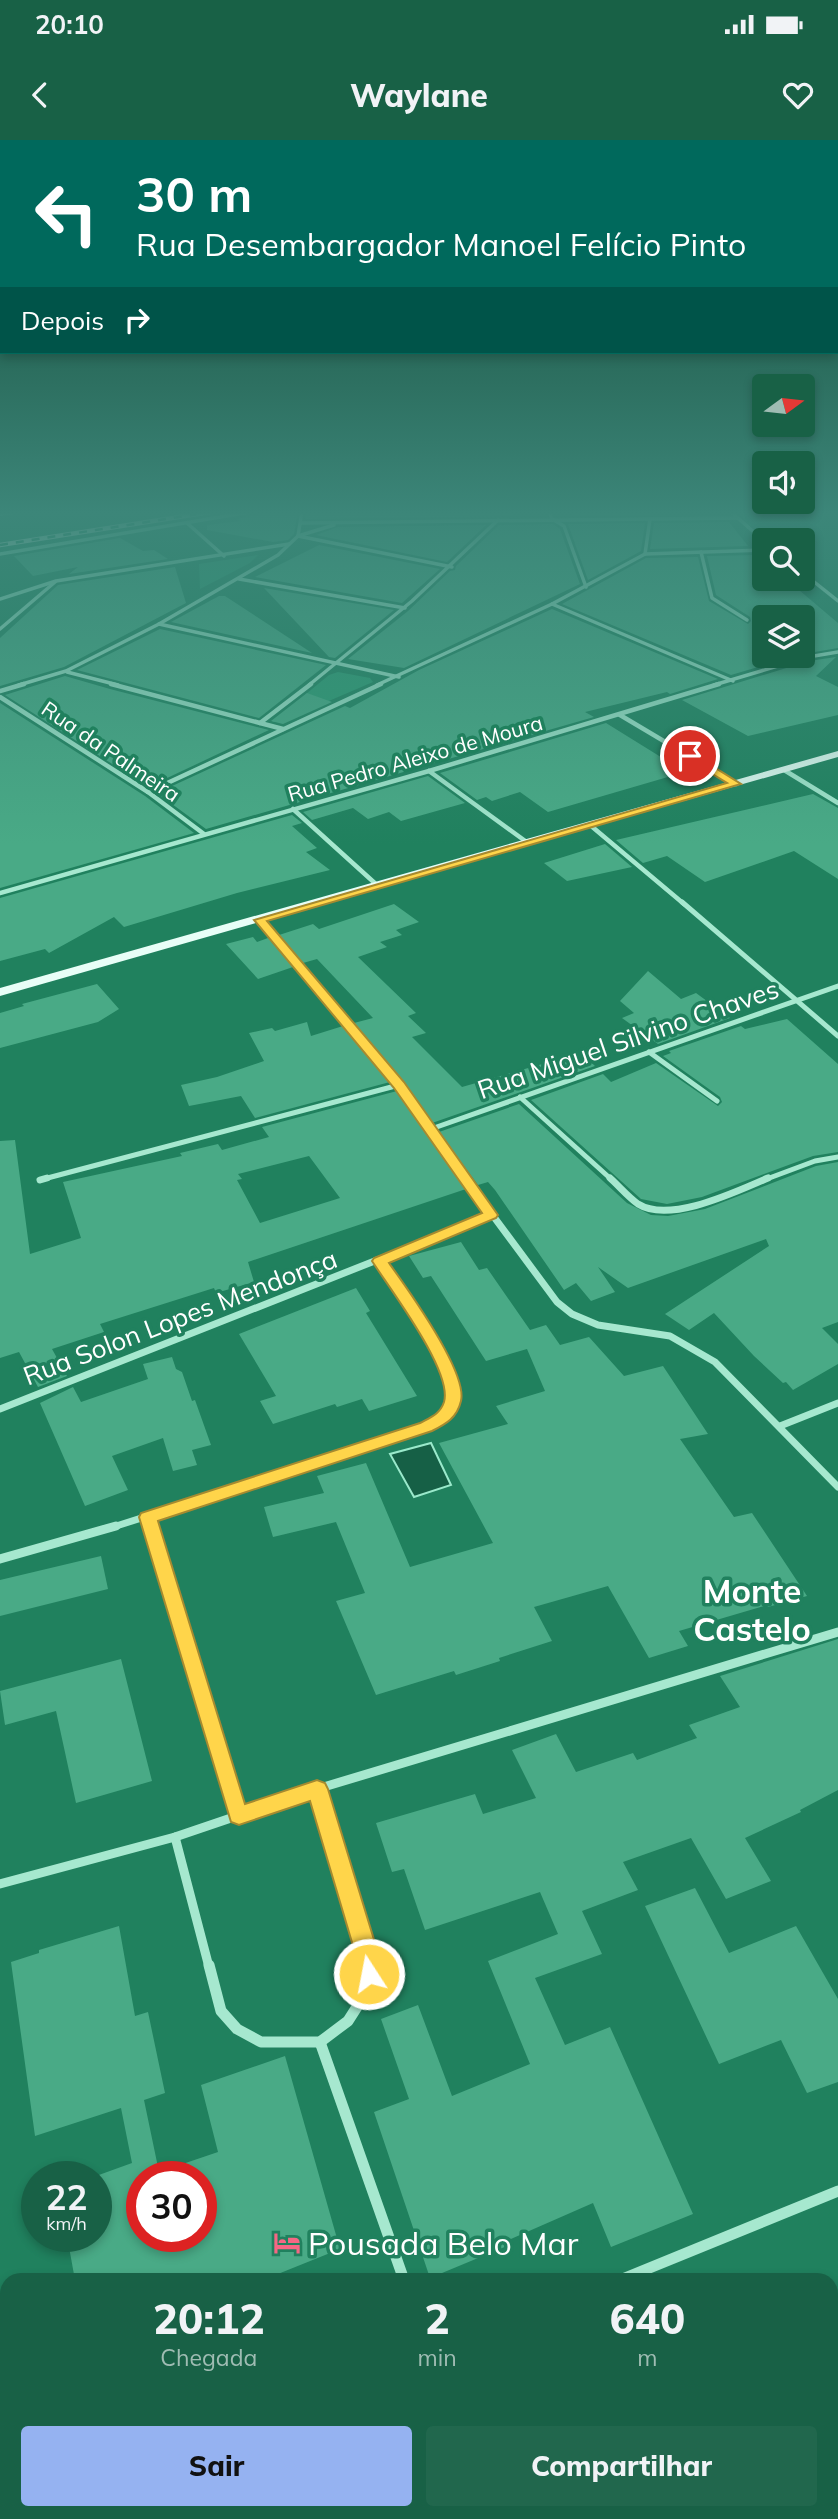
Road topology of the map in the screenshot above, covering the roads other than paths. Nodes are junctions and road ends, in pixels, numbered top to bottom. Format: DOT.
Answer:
graph roads {
  1 [pos="162,622"];
  2 [pos="388,622"];
  3 [pos="514,622"];
  4 [pos="594,622"];
  5 [pos="159,624"];
  6 [pos="838,652"];
  7 [pos="339,663"];
  8 [pos="66,671"];
  9 [pos="400,677"];
  10 [pos="733,681"];
  11 [pos="0,691"];
  12 [pos="0,697"];
  13 [pos="620,715"];
  14 [pos="260,723"];
  15 [pos="284,729"];
  16 [pos="838,754"];
  17 [pos="783,770"];
  18 [pos="429,771"];
  19 [pos="736,784"];
  20 [pos="148,792"];
  21 [pos="838,803"];
  22 [pos="293,809"];
  23 [pos="590,825"];
  24 [pos="204,834"];
  25 [pos="528,843"];
  26 [pos="378,886"];
  27 [pos="0,893"];
  28 [pos="260,920"];
  29 [pos="838,986"];
  30 [pos="0,992"];
  31 [pos="799,1000"];
  32 [pos="838,1036"];
  33 [pos="649,1052"];
  34 [pos="399,1085"];
  35 [pos="520,1097"];
  36 [pos="717,1101"];
  37 [pos="431,1129"];
  38 [pos="838,1157"];
  39 [pos="40,1180"];
  40 [pos="491,1215"];
  41 [pos="379,1261"];
  42 [pos="838,1404"];
  43 [pos="0,1409"];
  44 [pos="780,1426"];
  45 [pos="838,1487"];
  46 [pos="148,1517"];
  47 [pos="0,1559"];
  48 [pos="838,1632"];
  49 [pos="317,1789"];
  50 [pos="239,1816"];
  51 [pos="175,1837"];
  52 [pos="0,1884"];
  53 [pos="320,2042"];
  54 [pos="838,2191"];
  55 [pos="402,2273"];
  56 [pos="637,2273"];
  1 -- 5 [label="street"];
  2 -- 7 [label="street"];
  3 -- 9 [label="street"];
  4 -- 10 [label="street"];
  5 -- 7 [label="street"];
  5 -- 8 [label="street"];
  6 -- 10 [label="street, Rua Pedro Aleixo de Moura"];
  7 -- 9 [label="street"];
  7 -- 14 [label="street"];
  8 -- 11 [label="street"];
  8 -- 14 [label="street"];
  9 -- 15 [label="street"];
  10 -- 13 [label="street, Rua Pedro Aleixo de Moura"];
  12 -- 20 [label="street, Rua da Palmeira"];
  13 -- 18 [label="street, Rua Pedro Aleixo de Moura"];
  13 -- 19 [label="street"];
  14 -- 15 [label="street"];
  15 -- 20 [label="street"];
  16 -- 17 [label="main road"];
  17 -- 19 [label="main road"];
  17 -- 21 [label="street"];
  18 -- 22 [label="street, Rua Pedro Aleixo de Moura"];
  18 -- 25 [label="street"];
  19 -- 23 [label="main road"];
  20 -- 24 [label="street, Rua da Palmeira"];
  22 -- 24 [label="street, Rua Pedro Aleixo de Moura"];
  22 -- 26 [label="street"];
  23 -- 25 [label="main road"];
  23 -- 31 [label="street"];
  24 -- 27 [label="street, Rua Pedro Aleixo de Moura"];
  25 -- 26 [label="main road"];
  26 -- 28 [label="main road"];
  28 -- 30 [label="main road"];
  28 -- 34 [label="street"];
  29 -- 31 [label="street, Rua Miguel Silvino Chaves"];
  31 -- 32 [label="street"];
  31 -- 33 [label="street, Rua Miguel Silvino Chaves"];
  33 -- 35 [label="street, Rua Miguel Silvino Chaves"];
  33 -- 36 [label="street"];
  34 -- 37 [label="street"];
  34 -- 39 [label="street"];
  35 -- 37 [label="street, Rua Miguel Silvino Chaves"];
  35 -- 38 [label="street"];
  37 -- 40 [label="street"];
  40 -- 41 [label="street, Rua Solon Lopes Mendonça"];
  40 -- 44 [label="street"];
  41 -- 43 [label="street, Rua Solon Lopes Mendonça"];
  41 -- 46 [label="street"];
  42 -- 44 [label="street"];
  44 -- 45 [label="street"];
  46 -- 47 [label="street"];
  46 -- 50 [label="street"];
  48 -- 49 [label="street"];
  49 -- 50 [label="street"];
  49 -- 53 [label="street"];
  50 -- 51 [label="street"];
  51 -- 52 [label="street"];
  51 -- 53 [label="street"];
  53 -- 55 [label="street"];
  54 -- 56 [label="street"];
}
